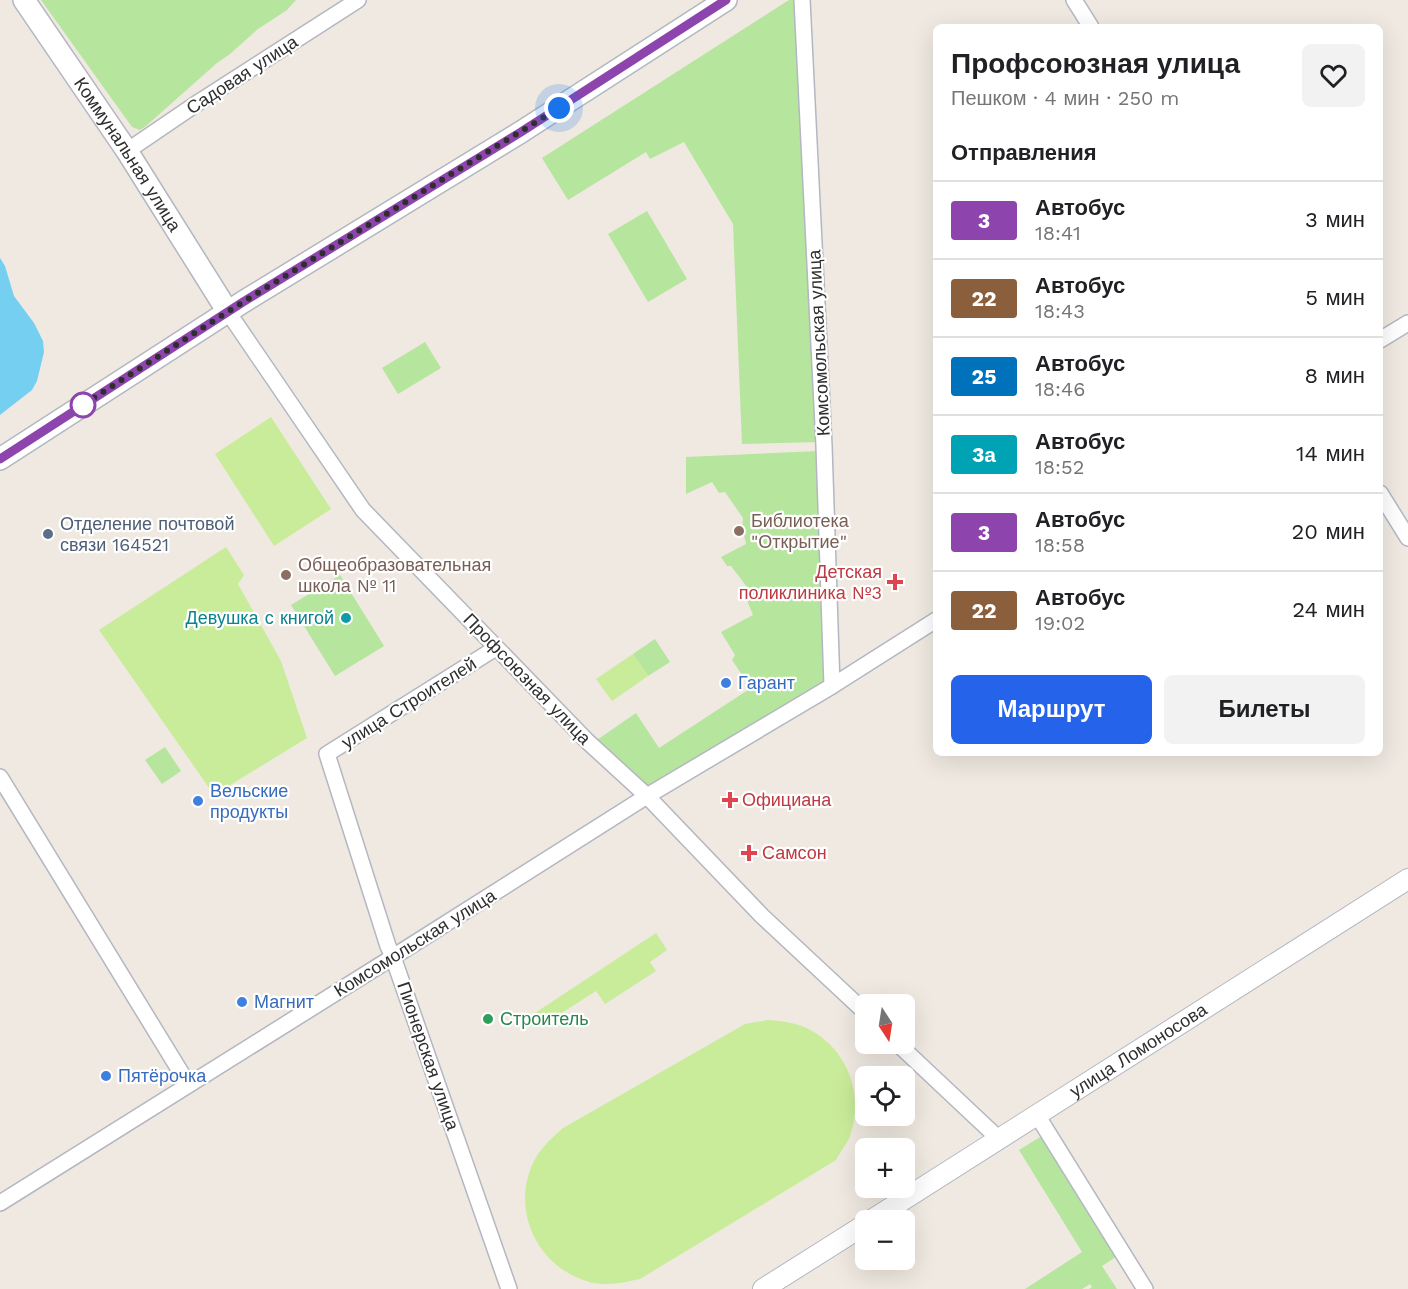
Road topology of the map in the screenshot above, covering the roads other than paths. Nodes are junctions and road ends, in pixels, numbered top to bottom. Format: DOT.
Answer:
graph roads {
  1 [pos="24,0"];
  2 [pos="358,0"];
  3 [pos="726,0"];
  4 [pos="802,0"];
  5 [pos="1074,0"];
  6 [pos="1089,24"];
  7 [pos="127,151"];
  8 [pos="228,312"];
  9 [pos="1408,322"];
  10 [pos="1383,338"];
  11 [pos="0,459"];
  12 [pos="1383,498"];
  13 [pos="1408,538"];
  14 [pos="933,622"];
  15 [pos="491,651"];
  16 [pos="832,686"];
  17 [pos="327,754"];
  18 [pos="0,777"];
  19 [pos="647,796"];
  20 [pos="1408,879"];
  21 [pos="393,957"];
  22 [pos="855,1003"];
  23 [pos="909,1054"];
  24 [pos="188,1084"];
  25 [pos="1036,1115"];
  26 [pos="999,1139"];
  27 [pos="0,1203"];
  28 [pos="887,1210"];
  29 [pos="855,1231"];
  30 [pos="509,1289"];
  31 [pos="763,1289"];
  32 [pos="1144,1289"];
  1 -- 7 [label="main road, Коммунальная улица"];
  2 -- 7 [label="street, Садовая улица"];
  3 -- 8 [label="main road"];
  4 -- 16 [label="street, Комсомольская улица"];
  5 -- 6 [label="street"];
  7 -- 8 [label="main road, Коммунальная улица"];
  8 -- 11 [label="main road"];
  8 -- 19 [label="street, Профсоюзная улица"];
  9 -- 10 [label="street"];
  12 -- 13 [label="street"];
  14 -- 16 [label="street, Комсомольская улица"];
  15 -- 17 [label="street, улица Строителей"];
  16 -- 19 [label="street, Комсомольская улица"];
  17 -- 21 [label="street, Пионерская улица"];
  18 -- 24 [label="street"];
  19 -- 21 [label="street, Комсомольская улица"];
  19 -- 22 [label="street, Профсоюзная улица"];
  20 -- 25 [label="street, улица Ломоносова"];
  21 -- 24 [label="street, Комсомольская улица"];
  21 -- 30 [label="street, Пионерская улица"];
  23 -- 26 [label="street"];
  24 -- 27 [label="street, Комсомольская улица"];
  25 -- 26 [label="street, улица Ломоносова"];
  25 -- 32 [label="street"];
  26 -- 28 [label="street, улица Ломоносова"];
  29 -- 31 [label="street"];
}
